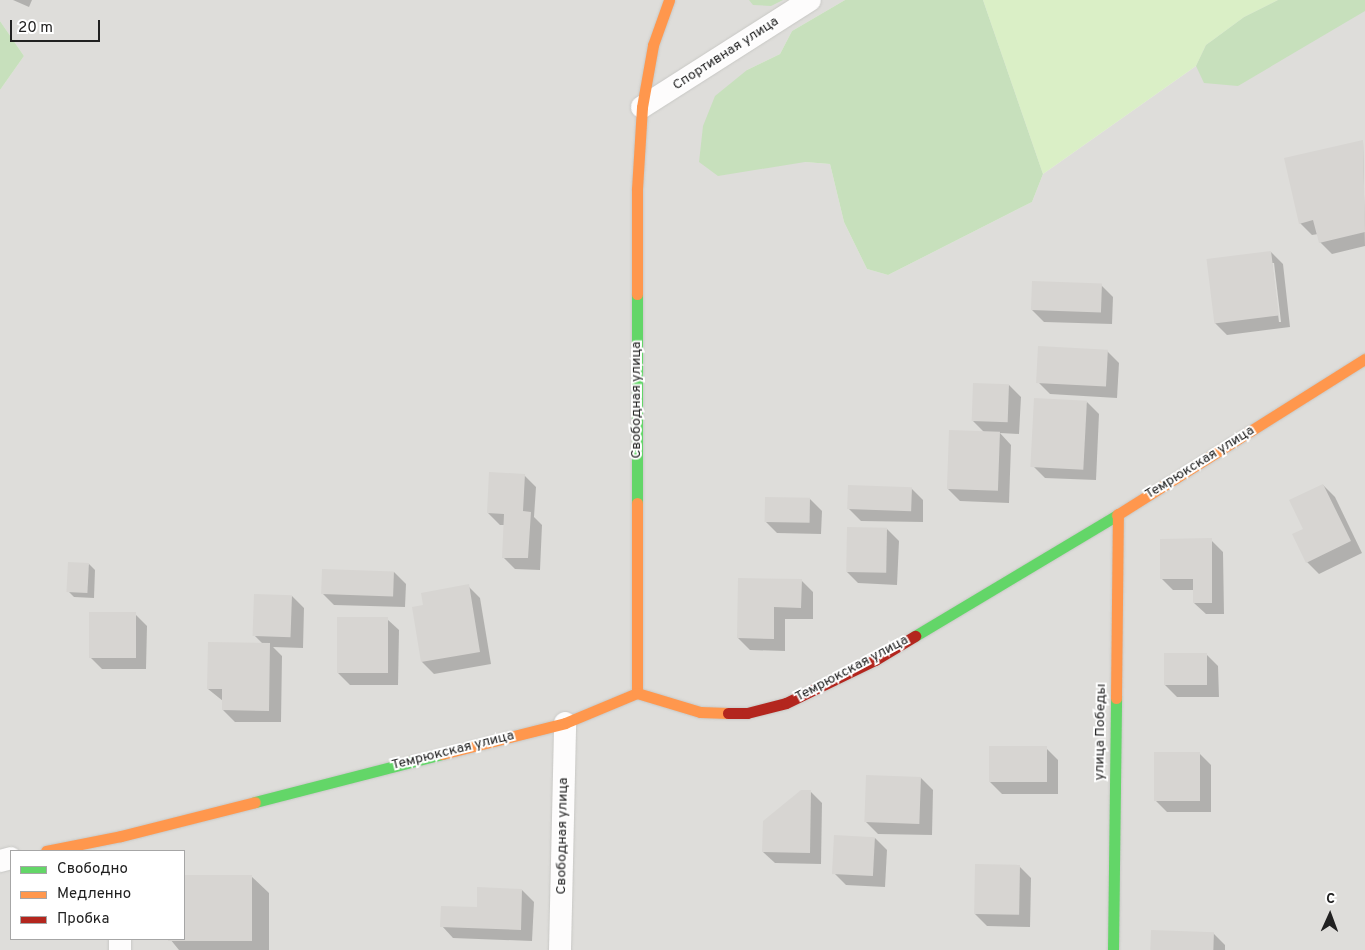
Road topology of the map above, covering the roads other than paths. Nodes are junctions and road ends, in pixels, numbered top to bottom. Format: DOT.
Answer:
graph roads {
  1 [pos="669,0"];
  2 [pos="810,0"];
  3 [pos="642,107"];
  4 [pos="1365,359"];
  5 [pos="1118,514"];
  6 [pos="637,693"];
  7 [pos="565,723"];
  8 [pos="121,843"];
  9 [pos="55,850"];
  10 [pos="560,950"];
  11 [pos="1113,950"];
  1 -- 3 [label="street, Свободная улица"];
  2 -- 3 [label="street, Спортивная улица"];
  3 -- 6 [label="street, Свободная улица"];
  4 -- 5 [label="street, Темрюкская улица"];
  5 -- 6 [label="street, Темрюкская улица"];
  5 -- 11 [label="street, улица Победы"];
  6 -- 7 [label="street, Темрюкская улица"];
  7 -- 8 [label="street, Темрюкская улица"];
  7 -- 10 [label="street, Свободная улица"];
  8 -- 9 [label="street, Темрюкская улица"];
}
